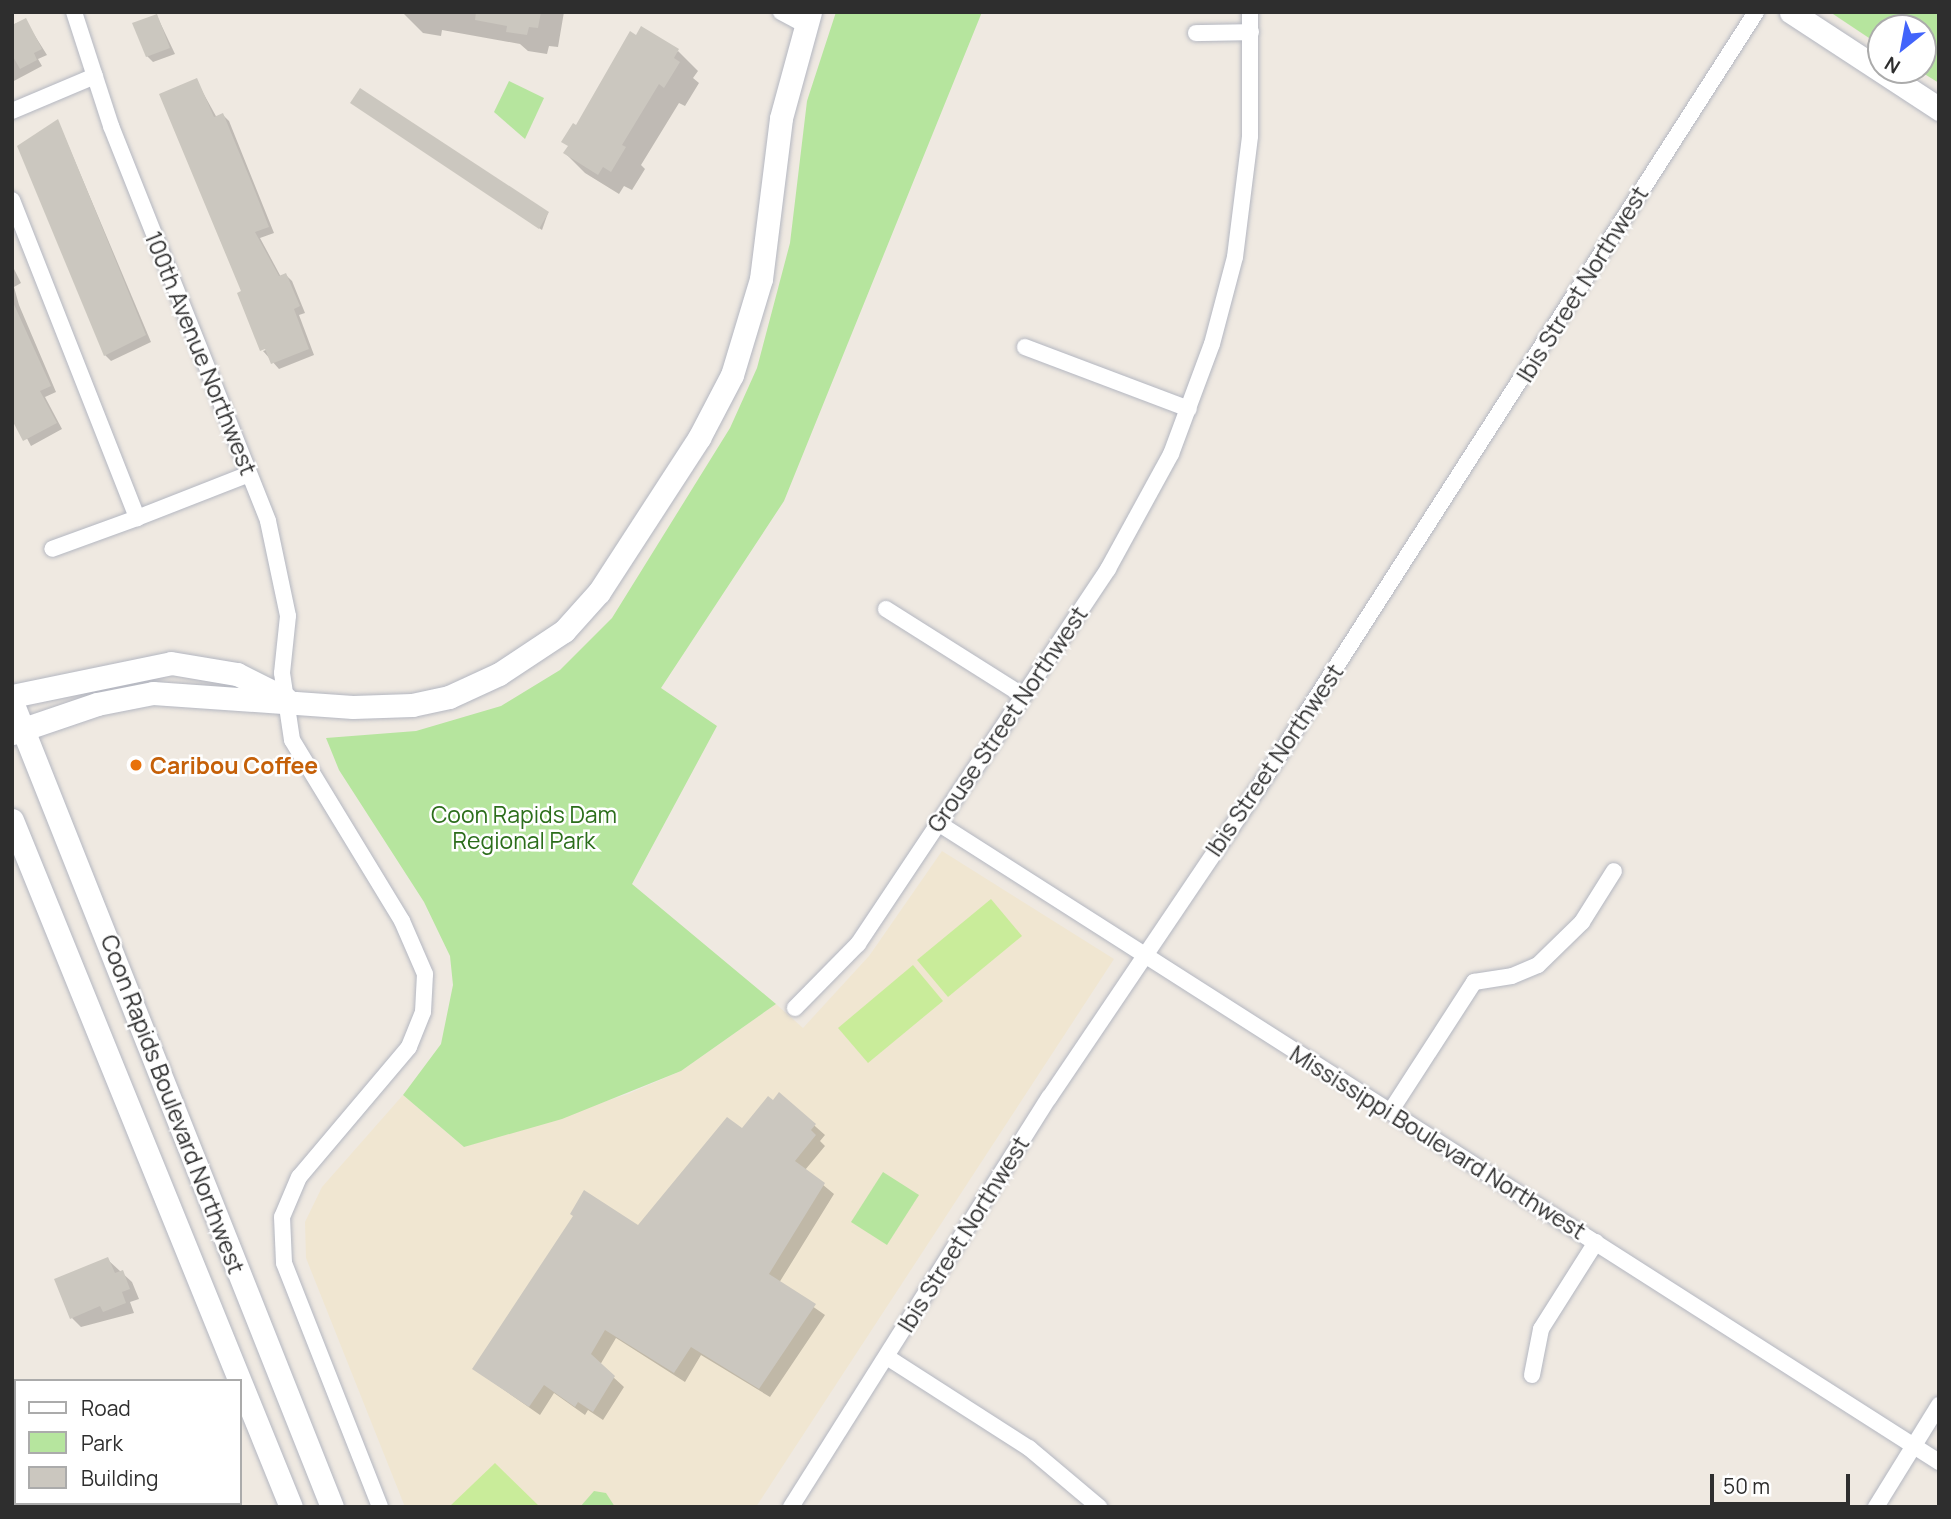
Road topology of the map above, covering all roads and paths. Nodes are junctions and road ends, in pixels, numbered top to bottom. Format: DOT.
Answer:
graph roads {
  1 [pos="74,12"];
  2 [pos="781,12"];
  3 [pos="1250,12"];
  4 [pos="1756,12"];
  5 [pos="1791,12"];
  6 [pos="808,19"];
  7 [pos="1251,32"];
  8 [pos="1196,33"];
  9 [pos="95,76"];
  10 [pos="1939,109"];
  11 [pos="12,111"];
  12 [pos="12,200"];
  13 [pos="1025,347"];
  14 [pos="1189,409"];
  15 [pos="248,474"];
  16 [pos="137,518"];
  17 [pos="52,549"];
  18 [pos="886,608"];
  19 [pos="1022,695"];
  20 [pos="12,696"];
  21 [pos="288,700"];
  22 [pos="12,702"];
  23 [pos="18,731"];
  24 [pos="12,820"];
  25 [pos="937,823"];
  26 [pos="1614,871"];
  27 [pos="1143,955"];
  28 [pos="796,1008"];
  29 [pos="1390,1112"];
  30 [pos="1596,1242"];
  31 [pos="887,1357"];
  32 [pos="1532,1375"];
  33 [pos="239,1379"];
  34 [pos="242,1386"];
  35 [pos="1939,1405"];
  36 [pos="1914,1446"];
  37 [pos="1939,1462"];
  38 [pos="291,1507"];
  39 [pos="332,1507"];
  40 [pos="380,1507"];
  41 [pos="791,1507"];
  42 [pos="1099,1507"];
  43 [pos="1876,1507"];
  1 -- 9 [label="street, 100th Avenue Northwest"];
  2 -- 6 [label="street"];
  3 -- 7 [label="street, Grouse Street Northwest"];
  4 -- 27 [label="street, Ibis Street Northwest"];
  5 -- 10 [label="street"];
  6 -- 21 [label="street"];
  7 -- 8 [label="street"];
  7 -- 14 [label="street, Grouse Street Northwest"];
  9 -- 11 [label="street"];
  9 -- 15 [label="street, 100th Avenue Northwest"];
  12 -- 16 [label="street"];
  13 -- 14 [label="street"];
  14 -- 19 [label="street, Grouse Street Northwest"];
  15 -- 16 [label="street"];
  15 -- 21 [label="street, 100th Avenue Northwest"];
  16 -- 17 [label="street"];
  18 -- 19 [label="street"];
  19 -- 25 [label="street, Grouse Street Northwest"];
  20 -- 21 [label="street"];
  21 -- 23 [label="street"];
  21 -- 40 [label="street, 100th Avenue Northwest"];
  22 -- 23 [label="street, Coon Rapids Boulevard Northwest"];
  23 -- 39 [label="street, Coon Rapids Boulevard Northwest"];
  24 -- 33 [label="street, Coon Rapids Boulevard Northwest"];
  25 -- 27 [label="street, Mississippi Boulevard Northwest"];
  25 -- 28 [label="street, Grouse Street Northwest"];
  26 -- 29 [label="street"];
  27 -- 29 [label="street, Mississippi Boulevard Northwest"];
  27 -- 31 [label="street, Ibis Street Northwest"];
  29 -- 30 [label="street, Mississippi Boulevard Northwest"];
  30 -- 32 [label="street"];
  30 -- 36 [label="street, Mississippi Boulevard Northwest"];
  31 -- 41 [label="street, Ibis Street Northwest"];
  31 -- 42 [label="street"];
  34 -- 38 [label="street, Coon Rapids Boulevard Northwest"];
  35 -- 36 [label="street"];
  36 -- 37 [label="street, Mississippi Boulevard Northwest"];
  36 -- 43 [label="street"];
}
